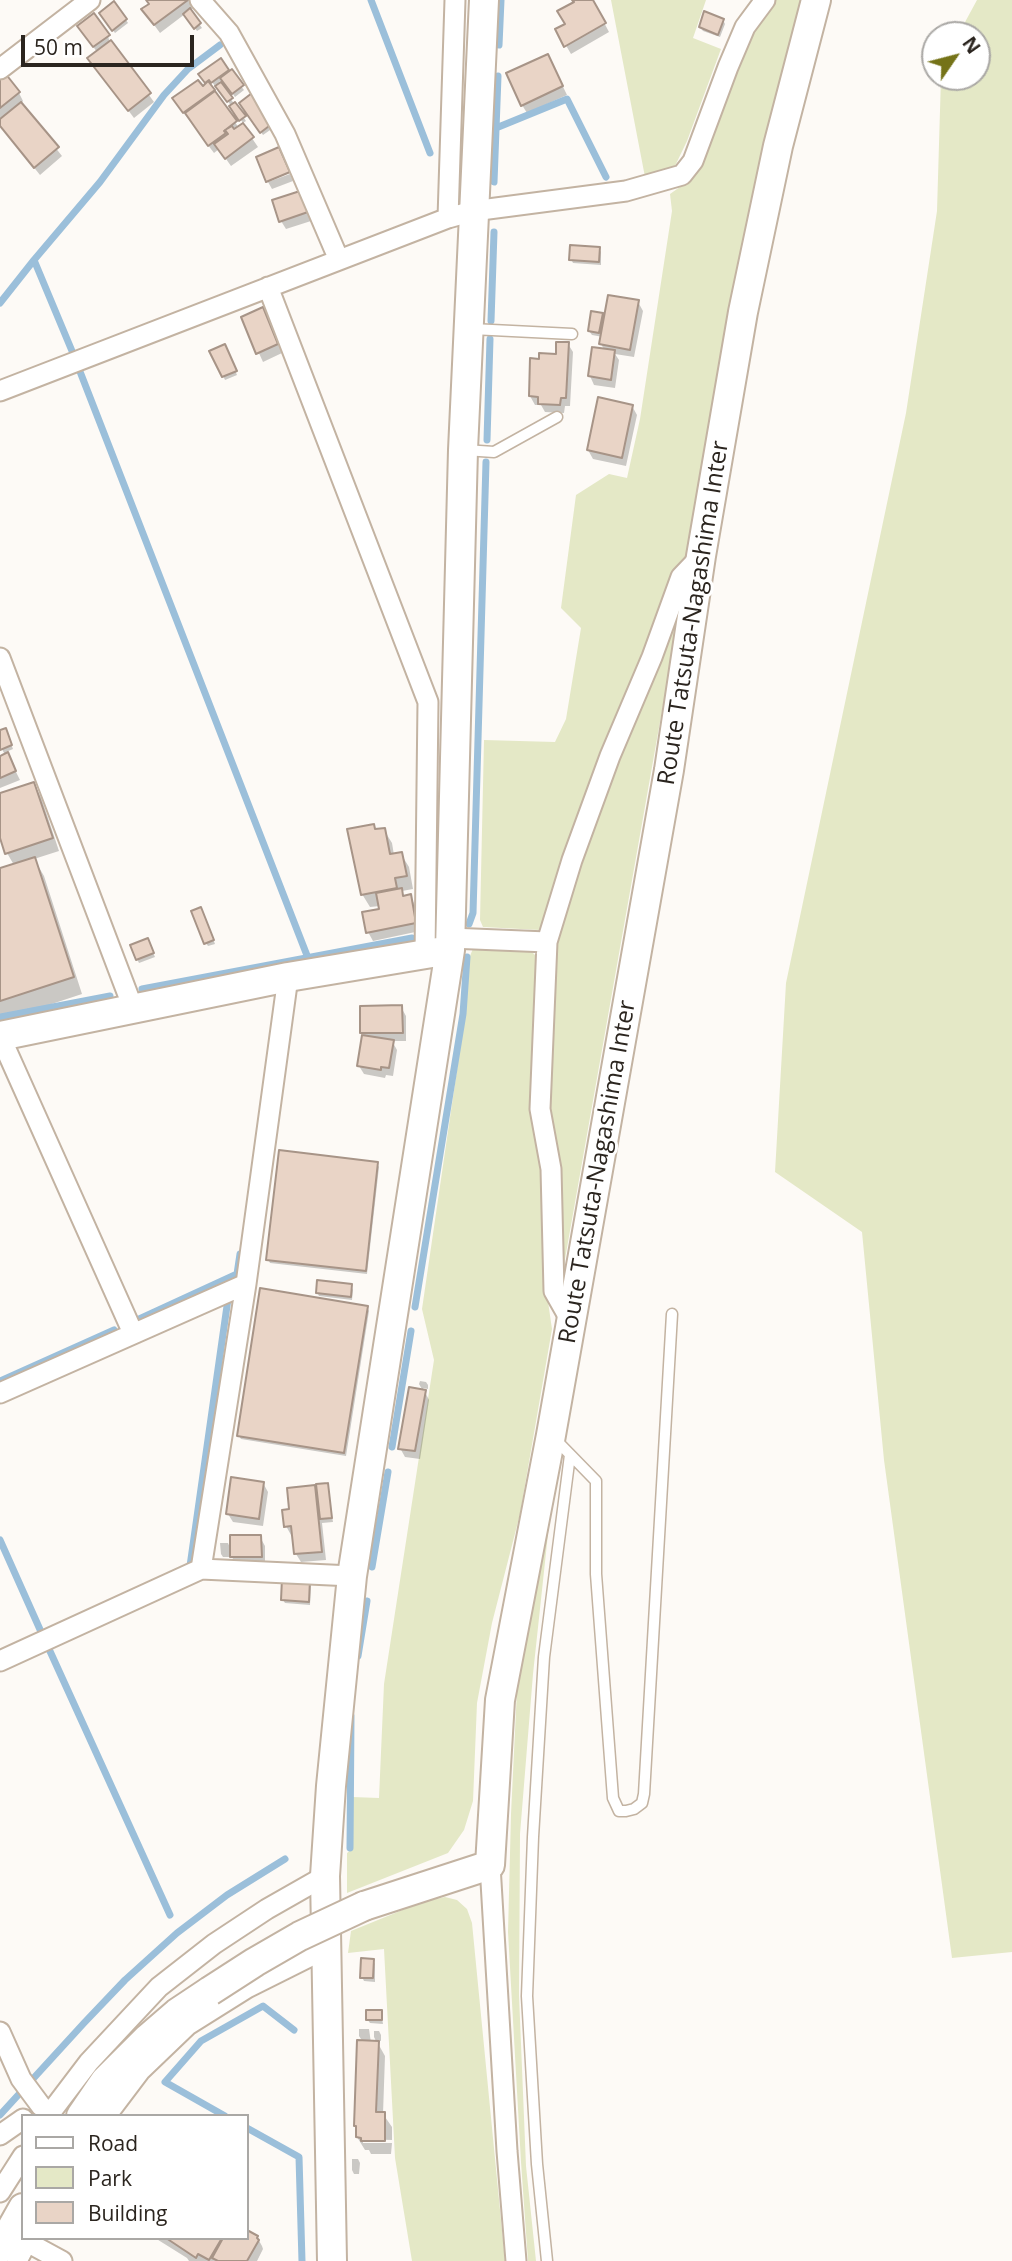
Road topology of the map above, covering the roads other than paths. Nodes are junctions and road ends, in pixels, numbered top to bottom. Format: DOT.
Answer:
graph roads {
  1 [pos="90,0"];
  2 [pos="200,0"];
  3 [pos="455,0"];
  4 [pos="484,0"];
  5 [pos="765,0"];
  6 [pos="816,0"];
  7 [pos="0,69"];
  8 [pos="460,214"];
  9 [pos="338,260"];
  10 [pos="268,287"];
  11 [pos="468,328"];
  12 [pos="572,334"];
  13 [pos="0,391"];
  14 [pos="557,416"];
  15 [pos="463,450"];
  16 [pos="701,556"];
  17 [pos="0,658"];
  18 [pos="5,686"];
  19 [pos="547,942"];
  20 [pos="442,947"];
  21 [pos="288,977"];
  22 [pos="133,1008"];
  23 [pos="0,1036"];
  24 [pos="246,1284"];
  25 [pos="671,1314"];
  26 [pos="571,1321"];
  27 [pos="133,1333"];
  28 [pos="0,1393"];
  29 [pos="561,1445"];
  30 [pos="201,1569"];
  31 [pos="352,1576"];
  32 [pos="0,1661"];
  33 [pos="490,1866"];
  34 [pos="325,1876"];
  35 [pos="327,1948"];
  36 [pos="0,2032"];
  37 [pos="38,2111"];
  38 [pos="82,2114"];
  39 [pos="108,2114"];
  40 [pos="21,2122"];
  41 [pos="0,2135"];
  42 [pos="21,2159"];
  43 [pos="0,2192"];
  44 [pos="21,2212"];
  45 [pos="28,2240"];
  46 [pos="0,2249"];
  47 [pos="17,2261"];
  48 [pos="62,2261"];
  49 [pos="332,2261"];
  50 [pos="516,2261"];
  51 [pos="547,2261"];
  1 -- 7 [label="street"];
  2 -- 9 [label="street"];
  3 -- 8 [label="street"];
  4 -- 8 [label="street"];
  5 -- 8 [label="street"];
  6 -- 16 [label="street, Route Tatsuta-Nagashima Inter"];
  8 -- 9 [label="street"];
  8 -- 11 [label="street"];
  9 -- 10 [label="street"];
  10 -- 13 [label="street"];
  10 -- 20 [label="street"];
  11 -- 12 [label="lane"];
  11 -- 15 [label="street"];
  14 -- 15 [label="lane"];
  15 -- 20 [label="street"];
  16 -- 19 [label="street"];
  16 -- 26 [label="street, Route Tatsuta-Nagashima Inter"];
  17 -- 18 [label="street"];
  18 -- 22 [label="street"];
  19 -- 20 [label="street"];
  19 -- 26 [label="street"];
  20 -- 21 [label="street"];
  20 -- 31 [label="street"];
  21 -- 22 [label="street"];
  21 -- 24 [label="street"];
  22 -- 23 [label="street"];
  23 -- 27 [label="street"];
  24 -- 27 [label="street"];
  24 -- 30 [label="street"];
  25 -- 29 [label="lane"];
  26 -- 29 [label="street, Route Tatsuta-Nagashima Inter"];
  27 -- 28 [label="street"];
  29 -- 33 [label="street, Route Tatsuta-Nagashima Inter"];
  29 -- 51 [label="lane"];
  30 -- 31 [label="street"];
  30 -- 32 [label="street"];
  31 -- 34 [label="street"];
  33 -- 38 [label="street, bridge"];
  33 -- 50 [label="street"];
  34 -- 35 [label="street"];
  34 -- 37 [label="street"];
  35 -- 39 [label="street"];
  35 -- 49 [label="street"];
  36 -- 37 [label="street"];
  40 -- 41 [label="street"];
  42 -- 43 [label="street"];
  44 -- 46 [label="street"];
  45 -- 47 [label="street"];
  45 -- 48 [label="street"];
}
